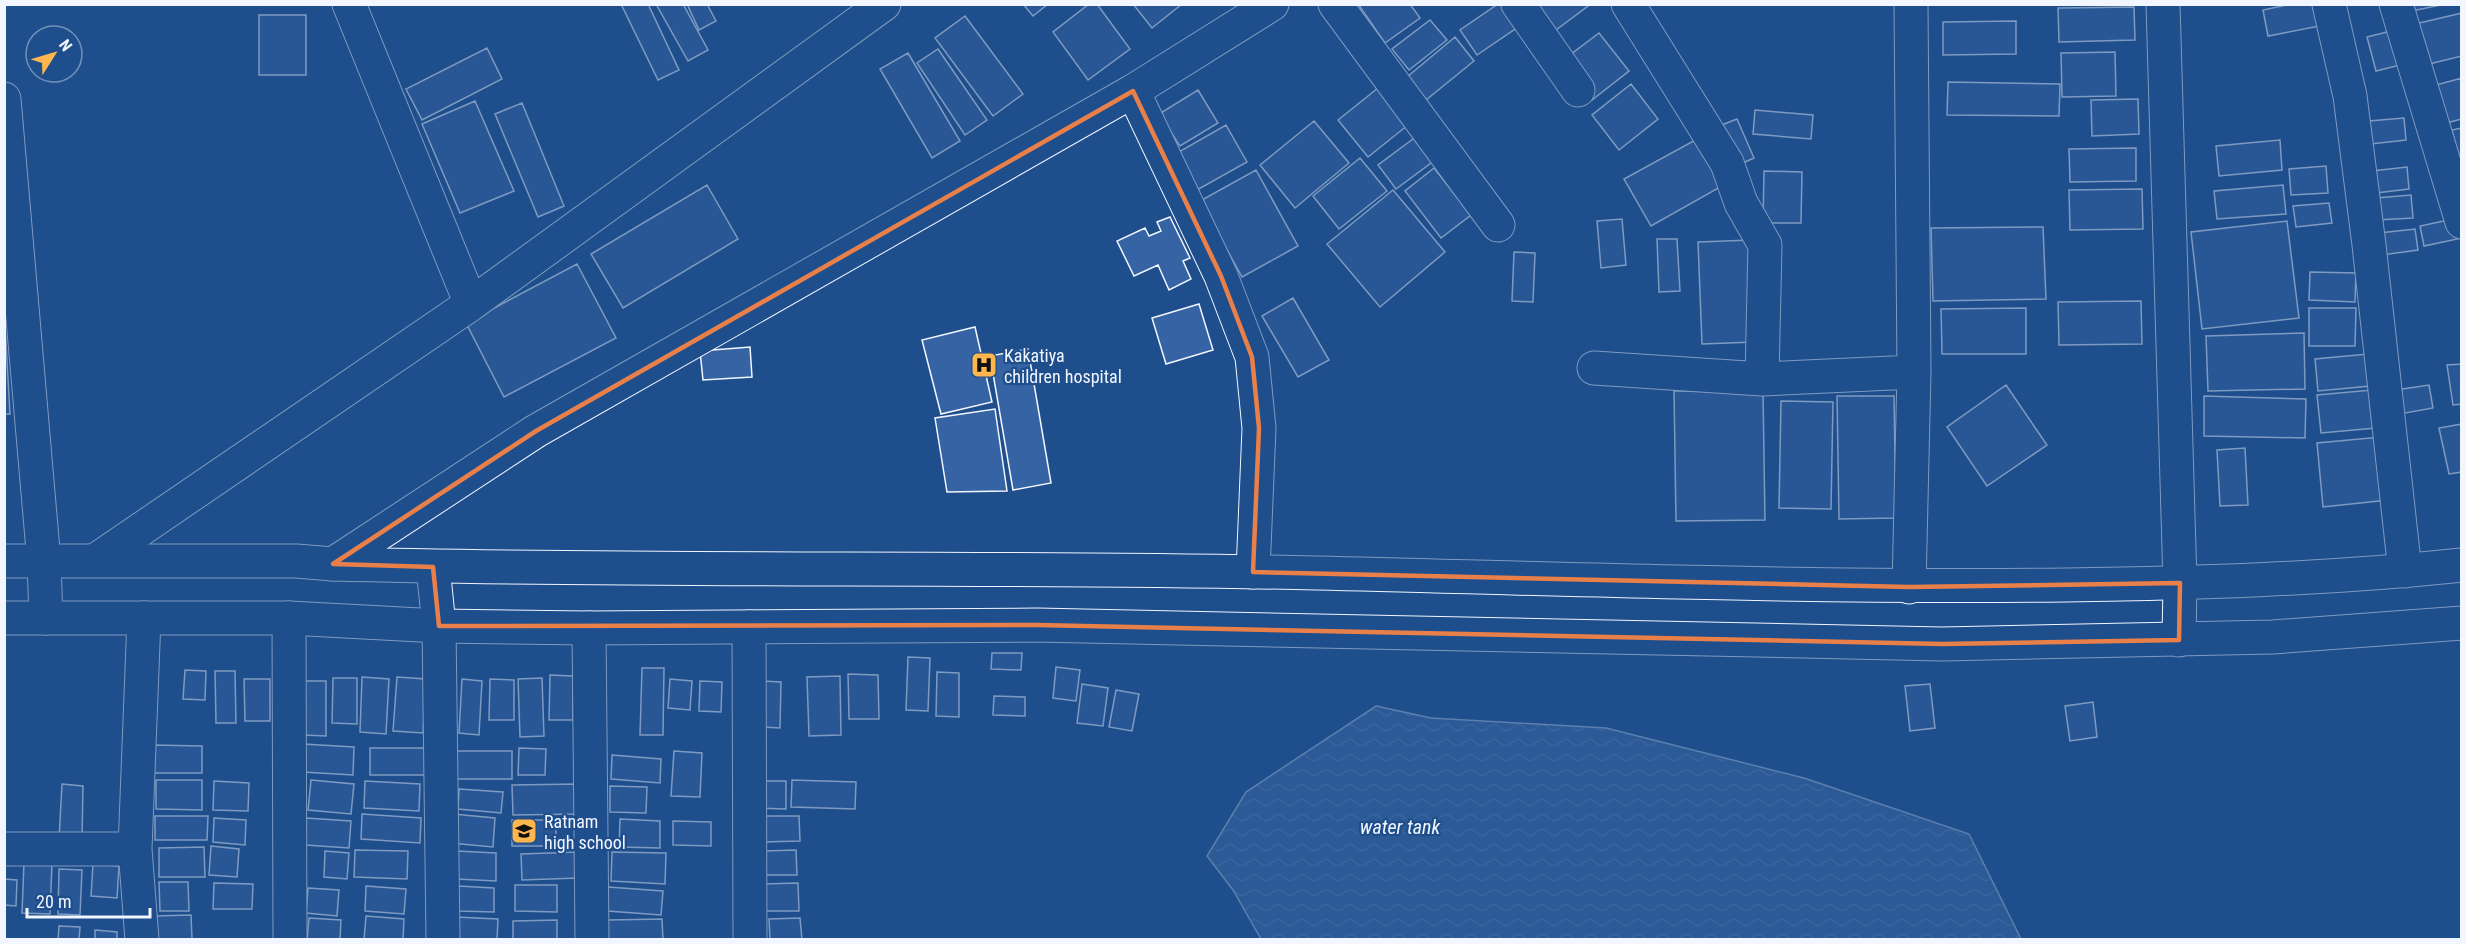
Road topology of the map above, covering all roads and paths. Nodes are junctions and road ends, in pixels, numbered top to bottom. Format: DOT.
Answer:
graph roads {
  1 [pos="349,4"];
  2 [pos="885,4"];
  3 [pos="1272,4"];
  4 [pos="1335,4"];
  5 [pos="1518,4"];
  6 [pos="1628,4"];
  7 [pos="1911,4"];
  8 [pos="2163,4"];
  9 [pos="2329,4"];
  10 [pos="2396,4"];
  11 [pos="1578,90"];
  12 [pos="1133,91"];
  13 [pos="4,99"];
  14 [pos="2462,222"];
  15 [pos="1498,225"];
  16 [pos="471,304"];
  17 [pos="1594,368"];
  18 [pos="1914,372"];
  19 [pos="1761,379"];
  20 [pos="96,560"];
  21 [pos="4,561"];
  22 [pos="44,562"];
  23 [pos="333,564"];
  24 [pos="2462,565"];
  25 [pos="433,567"];
  26 [pos="2405,571"];
  27 [pos="1253,572"];
  28 [pos="2180,583"];
  29 [pos="1908,587"];
  30 [pos="4,618"];
  31 [pos="46,618"];
  32 [pos="144,618"];
  33 [pos="289,618"];
  34 [pos="2462,623"];
  35 [pos="439,626"];
  36 [pos="589,627"];
  37 [pos="749,627"];
  38 [pos="2179,640"];
  39 [pos="4,849"];
  40 [pos="135,849"];
  41 [pos="142,939"];
  42 [pos="290,939"];
  43 [pos="443,939"];
  44 [pos="592,939"];
  45 [pos="750,939"];
  1 -- 16 [label="street"];
  2 -- 16 [label="street"];
  3 -- 12 [label="street"];
  4 -- 15 [label="street"];
  5 -- 11 [label="street"];
  6 -- 19 [label="street"];
  7 -- 18 [label="street"];
  8 -- 28 [label="street"];
  9 -- 26 [label="street"];
  10 -- 14 [label="street"];
  12 -- 23 [label="street"];
  12 -- 27 [label="street"];
  13 -- 22 [label="street"];
  16 -- 20 [label="street"];
  17 -- 19 [label="street"];
  18 -- 19 [label="street"];
  18 -- 29 [label="street"];
  20 -- 22 [label="street"];
  20 -- 23 [label="street"];
  21 -- 22 [label="street"];
  22 -- 31 [label="street"];
  23 -- 25 [label="street"];
  24 -- 26 [label="street"];
  25 -- 27 [label="street"];
  25 -- 35 [label="street"];
  26 -- 28 [label="street"];
  27 -- 29 [label="street"];
  28 -- 29 [label="street"];
  28 -- 38 [label="street"];
  30 -- 31 [label="street"];
  31 -- 32 [label="street"];
  32 -- 33 [label="street"];
  32 -- 40 [label="street"];
  33 -- 35 [label="street"];
  33 -- 42 [label="street"];
  34 -- 38 [label="street"];
  35 -- 36 [label="street"];
  35 -- 43 [label="street"];
  36 -- 37 [label="street"];
  36 -- 44 [label="street"];
  37 -- 38 [label="street"];
  37 -- 45 [label="street"];
  39 -- 40 [label="street"];
  40 -- 41 [label="street"];
}
